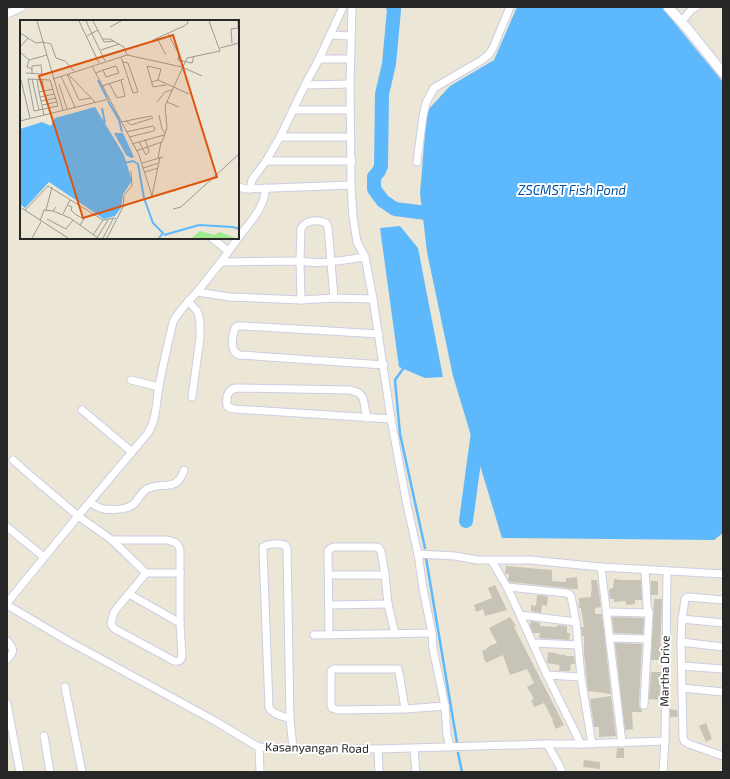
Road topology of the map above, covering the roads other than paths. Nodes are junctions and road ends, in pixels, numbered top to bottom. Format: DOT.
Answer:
graph roads {
  1 [pos="22,7"];
  2 [pos="343,7"];
  3 [pos="352,7"];
  4 [pos="510,7"];
  5 [pos="668,7"];
  6 [pos="696,7"];
  7 [pos="7,14"];
  8 [pos="681,22"];
  9 [pos="330,35"];
  10 [pos="350,36"];
  11 [pos="319,59"];
  12 [pos="350,59"];
  13 [pos="723,73"];
  14 [pos="350,84"];
  15 [pos="305,85"];
  16 [pos="293,110"];
  17 [pos="350,110"];
  18 [pos="280,137"];
  19 [pos="351,137"];
  20 [pos="266,160"];
  21 [pos="352,161"];
  22 [pos="417,162"];
  23 [pos="351,185"];
  24 [pos="239,187"];
  25 [pos="265,188"];
  26 [pos="250,189"];
  27 [pos="239,237"];
  28 [pos="213,239"];
  29 [pos="237,239"];
  30 [pos="228,251"];
  31 [pos="365,257"];
  32 [pos="300,261"];
  33 [pos="221,262"];
  34 [pos="330,262"];
  35 [pos="197,292"];
  36 [pos="334,298"];
  37 [pos="373,299"];
  38 [pos="301,300"];
  39 [pos="188,301"];
  40 [pos="379,334"];
  41 [pos="384,365"];
  42 [pos="131,380"];
  43 [pos="159,387"];
  44 [pos="192,397"];
  45 [pos="82,410"];
  46 [pos="367,418"];
  47 [pos="392,419"];
  48 [pos="132,452"];
  49 [pos="13,460"];
  50 [pos="184,470"];
  51 [pos="90,502"];
  52 [pos="78,516"];
  53 [pos="7,527"];
  54 [pos="112,540"];
  55 [pos="418,554"];
  56 [pos="44,557"];
  57 [pos="492,561"];
  58 [pos="601,567"];
  59 [pos="645,569"];
  60 [pos="666,571"];
  61 [pos="180,573"];
  62 [pos="146,574"];
  63 [pos="723,574"];
  64 [pos="329,575"];
  65 [pos="385,575"];
  66 [pos="506,587"];
  67 [pos="129,594"];
  68 [pos="723,600"];
  69 [pos="7,604"];
  70 [pos="388,604"];
  71 [pos="329,605"];
  72 [pos="606,612"];
  73 [pos="649,613"];
  74 [pos="520,615"];
  75 [pos="682,619"];
  76 [pos="576,622"];
  77 [pos="180,623"];
  78 [pos="723,623"];
  79 [pos="394,634"];
  80 [pos="432,634"];
  81 [pos="314,635"];
  82 [pos="329,635"];
  83 [pos="610,638"];
  84 [pos="648,639"];
  85 [pos="7,641"];
  86 [pos="681,642"];
  87 [pos="532,643"];
  88 [pos="578,645"];
  89 [pos="723,647"];
  90 [pos="7,658"];
  91 [pos="682,666"];
  92 [pos="723,669"];
  93 [pos="547,675"];
  94 [pos="581,677"];
  95 [pos="65,687"];
  96 [pos="682,688"];
  97 [pos="723,692"];
  98 [pos="7,704"];
  99 [pos="644,705"];
  100 [pos="445,706"];
  101 [pos="405,708"];
  102 [pos="290,719"];
  103 [pos="44,736"];
  104 [pos="665,741"];
  105 [pos="622,743"];
  106 [pos="547,744"];
  107 [pos="582,744"];
  108 [pos="592,744"];
  109 [pos="259,747"];
  110 [pos="450,747"];
  111 [pos="293,748"];
  112 [pos="378,749"];
  113 [pos="414,749"];
  114 [pos="723,756"];
  115 [pos="20,772"];
  116 [pos="50,772"];
  117 [pos="82,772"];
  118 [pos="260,772"];
  119 [pos="379,772"];
  120 [pos="416,772"];
  121 [pos="562,772"];
  122 [pos="663,772"];
  1 -- 7 [label="street"];
  2 -- 9 [label="street"];
  3 -- 10 [label="street"];
  4 -- 22 [label="street"];
  5 -- 8 [label="street"];
  6 -- 8 [label="street"];
  8 -- 13 [label="street"];
  9 -- 10 [label="street"];
  9 -- 11 [label="street"];
  10 -- 12 [label="street"];
  11 -- 12 [label="street"];
  11 -- 15 [label="street"];
  12 -- 14 [label="street"];
  14 -- 15 [label="street"];
  14 -- 17 [label="street"];
  15 -- 16 [label="street"];
  16 -- 17 [label="street"];
  16 -- 18 [label="street"];
  17 -- 19 [label="street"];
  18 -- 19 [label="street"];
  18 -- 20 [label="street"];
  19 -- 21 [label="street"];
  20 -- 21 [label="street"];
  20 -- 26 [label="street"];
  21 -- 23 [label="street"];
  23 -- 25 [label="street"];
  23 -- 31 [label="street"];
  24 -- 26 [label="street"];
  25 -- 26 [label="street"];
  25 -- 27 [label="street"];
  28 -- 30 [label="street"];
  29 -- 30 [label="street"];
  30 -- 33 [label="street"];
  31 -- 34 [label="street"];
  31 -- 37 [label="street"];
  32 -- 33 [label="street"];
  32 -- 34 [label="street"];
  32 -- 34 [label="street"];
  32 -- 38 [label="street"];
  33 -- 35 [label="street"];
  34 -- 36 [label="street"];
  35 -- 38 [label="street"];
  35 -- 39 [label="street"];
  36 -- 37 [label="street"];
  36 -- 38 [label="street"];
  37 -- 40 [label="street"];
  39 -- 43 [label="street"];
  39 -- 44 [label="street"];
  40 -- 41 [label="street"];
  40 -- 41 [label="street"];
  41 -- 47 [label="street"];
  42 -- 43 [label="street"];
  43 -- 48 [label="street"];
  45 -- 48 [label="street"];
  46 -- 46 [label="street"];
  46 -- 47 [label="street"];
  47 -- 55 [label="street"];
  48 -- 51 [label="street"];
  49 -- 52 [label="street"];
  50 -- 51 [label="street"];
  51 -- 52 [label="street"];
  52 -- 54 [label="street"];
  52 -- 56 [label="street"];
  53 -- 56 [label="street"];
  54 -- 61 [label="street"];
  54 -- 62 [label="street"];
  55 -- 57 [label="street"];
  55 -- 80 [label="street"];
  56 -- 69 [label="street"];
  57 -- 58 [label="street"];
  57 -- 66 [label="street"];
  58 -- 59 [label="street"];
  58 -- 72 [label="street"];
  59 -- 60 [label="street"];
  59 -- 73 [label="street"];
  60 -- 63 [label="street"];
  60 -- 104 [label="street, Martha Drive"];
  61 -- 62 [label="street"];
  61 -- 77 [label="street"];
  62 -- 67 [label="street"];
  64 -- 65 [label="street"];
  64 -- 65 [label="street"];
  64 -- 71 [label="street"];
  65 -- 70 [label="street"];
  66 -- 74 [label="street"];
  66 -- 76 [label="street"];
  67 -- 77 [label="street"];
  67 -- 77 [label="street"];
  68 -- 75 [label="street"];
  69 -- 109 [label="street, Kasanyangan Road"];
  70 -- 71 [label="street"];
  70 -- 79 [label="street"];
  71 -- 82 [label="street"];
  72 -- 73 [label="street"];
  72 -- 83 [label="street"];
  73 -- 84 [label="street"];
  74 -- 76 [label="street"];
  74 -- 87 [label="street"];
  75 -- 78 [label="street"];
  75 -- 86 [label="street"];
  76 -- 88 [label="street"];
  79 -- 80 [label="street"];
  79 -- 82 [label="street"];
  80 -- 100 [label="street"];
  81 -- 82 [label="street"];
  83 -- 84 [label="street"];
  83 -- 105 [label="street"];
  84 -- 99 [label="street"];
  85 -- 90 [label="street"];
  86 -- 89 [label="street"];
  86 -- 91 [label="street"];
  87 -- 88 [label="street"];
  87 -- 93 [label="street"];
  88 -- 94 [label="street"];
  91 -- 92 [label="street"];
  91 -- 96 [label="street"];
  93 -- 94 [label="street"];
  93 -- 107 [label="street"];
  94 -- 108 [label="street"];
  95 -- 117 [label="street"];
  96 -- 97 [label="street"];
  96 -- 114 [label="street"];
  98 -- 115 [label="street"];
  100 -- 101 [label="street"];
  100 -- 110 [label="street"];
  101 -- 101 [label="street"];
  102 -- 102 [label="street"];
  102 -- 111 [label="street"];
  103 -- 116 [label="street"];
  104 -- 105 [label="street, Kasanyangan Road"];
  104 -- 122 [label="street, Martha Drive"];
  105 -- 108 [label="street, Kasanyangan Road"];
  106 -- 107 [label="street, Kasanyangan Road"];
  106 -- 110 [label="street, Kasanyangan Road"];
  106 -- 121 [label="street"];
  107 -- 108 [label="street, Kasanyangan Road"];
  109 -- 111 [label="street, Kasanyangan Road"];
  109 -- 118 [label="street"];
  110 -- 113 [label="street, Kasanyangan Road"];
  111 -- 112 [label="street, Kasanyangan Road"];
  112 -- 113 [label="street, Kasanyangan Road"];
  112 -- 119 [label="street"];
  113 -- 120 [label="street"];
}
